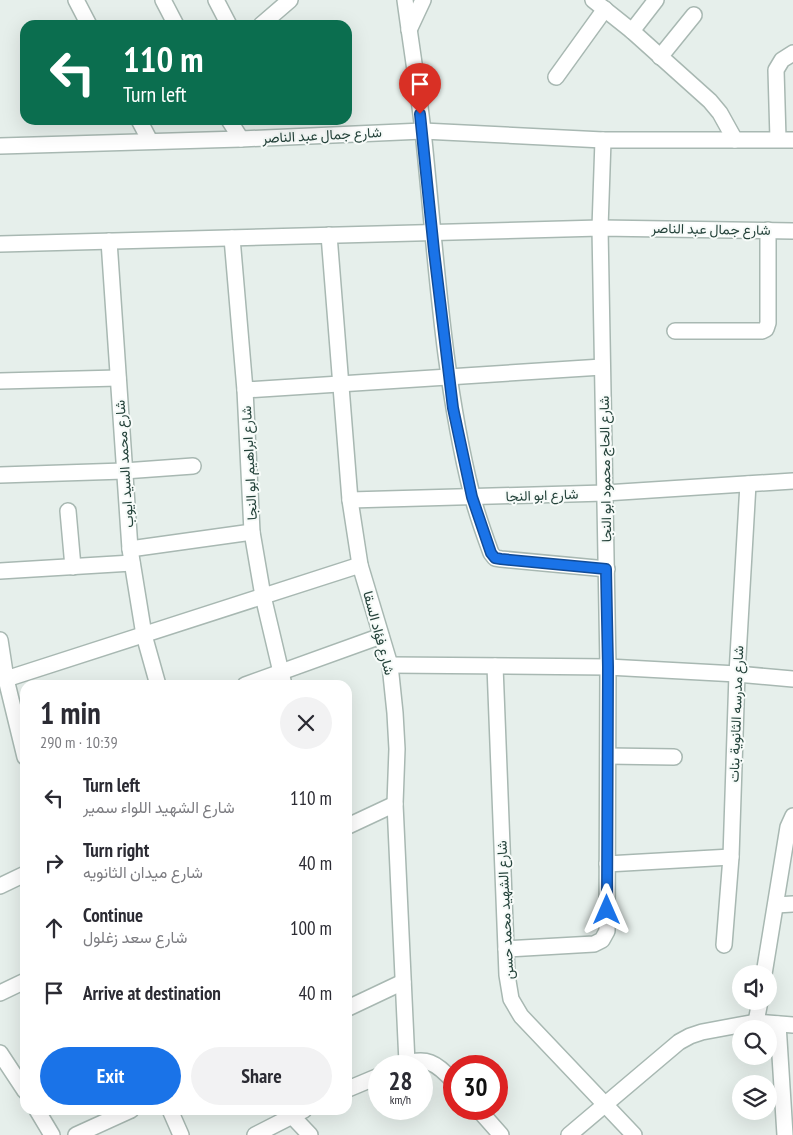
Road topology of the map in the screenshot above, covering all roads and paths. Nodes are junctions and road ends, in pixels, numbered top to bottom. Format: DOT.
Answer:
graph roads {
  1 [pos="78,0"];
  2 [pos="163,0"];
  3 [pos="216,0"];
  4 [pos="290,0"];
  5 [pos="405,0"];
  6 [pos="423,0"];
  7 [pos="656,0"];
  8 [pos="599,3"];
  9 [pos="694,16"];
  10 [pos="87,20"];
  11 [pos="173,20"];
  12 [pos="226,20"];
  13 [pos="267,20"];
  14 [pos="409,30"];
  15 [pos="632,31"];
  16 [pos="793,54"];
  17 [pos="660,57"];
  18 [pos="556,77"];
  19 [pos="142,125"];
  20 [pos="232,125"];
  21 [pos="423,131"];
  22 [pos="241,139"];
  23 [pos="786,139"];
  24 [pos="603,140"];
  25 [pos="735,140"];
  26 [pos="150,141"];
  27 [pos="0,146"];
  28 [pos="600,228"];
  29 [pos="768,230"];
  30 [pos="793,230"];
  31 [pos="432,232"];
  32 [pos="330,235"];
  33 [pos="232,238"];
  34 [pos="109,241"];
  35 [pos="0,244"];
  36 [pos="675,331"];
  37 [pos="602,367"];
  38 [pos="448,377"];
  39 [pos="118,378"];
  40 [pos="0,382"];
  41 [pos="341,384"];
  42 [pos="245,390"];
  43 [pos="193,466"];
  44 [pos="124,471"];
  45 [pos="0,475"];
  46 [pos="793,481"];
  47 [pos="748,484"];
  48 [pos="606,493"];
  49 [pos="472,497"];
  50 [pos="350,500"];
  51 [pos="68,510"];
  52 [pos="252,532"];
  53 [pos="131,556"];
  54 [pos="360,565"];
  55 [pos="73,567"];
  56 [pos="606,569"];
  57 [pos="0,571"];
  58 [pos="263,596"];
  59 [pos="144,634"];
  60 [pos="381,636"];
  61 [pos="0,640"];
  62 [pos="390,665"];
  63 [pos="495,666"];
  64 [pos="608,667"];
  65 [pos="737,674"];
  66 [pos="282,678"];
  67 [pos="6,679"];
  68 [pos="793,679"];
  69 [pos="157,680"];
  70 [pos="20,736"];
  71 [pos="608,756"];
  72 [pos="674,757"];
  73 [pos="395,804"];
  74 [pos="793,816"];
  75 [pos="352,824"];
  76 [pos="731,857"];
  77 [pos="607,864"];
  78 [pos="20,876"];
  79 [pos="0,886"];
  80 [pos="793,904"];
  81 [pos="776,905"];
  82 [pos="724,945"];
  83 [pos="506,949"];
  84 [pos="766,965"];
  85 [pos="404,982"];
  86 [pos="20,983"];
  87 [pos="0,993"];
  88 [pos="352,1006"];
  89 [pos="786,1025"];
  90 [pos="732,1027"];
  91 [pos="0,1053"];
  92 [pos="404,1055"];
  93 [pos="433,1062"];
  94 [pos="18,1067"];
  95 [pos="443,1070"];
  96 [pos="368,1081"];
  97 [pos="352,1088"];
  98 [pos="605,1104"];
  99 [pos="40,1115"];
  100 [pos="120,1115"];
  101 [pos="172,1115"];
  102 [pos="294,1115"];
  103 [pos="299,1115"];
  104 [pos="488,1120"];
  105 [pos="52,1135"];
  106 [pos="76,1135"];
  107 [pos="181,1135"];
  108 [pos="255,1135"];
  109 [pos="310,1135"];
  110 [pos="501,1135"];
  111 [pos="569,1135"];
  112 [pos="634,1135"];
  113 [pos="785,1135"];
  1 -- 10 [label="street"];
  2 -- 11 [label="street"];
  3 -- 12 [label="street"];
  4 -- 13 [label="street"];
  5 -- 14 [label="street"];
  6 -- 14 [label="street"];
  7 -- 15 [label="street"];
  8 -- 15 [label="street"];
  8 -- 18 [label="street"];
  9 -- 17 [label="street"];
  14 -- 21 [label="street"];
  15 -- 17 [label="street"];
  16 -- 23 [label="street"];
  17 -- 25 [label="street"];
  19 -- 26 [label="street"];
  20 -- 22 [label="street"];
  21 -- 22 [label="street, شارع جمال عبد الناصر"];
  21 -- 24 [label="street, شارع جمال عبد الناصر"];
  21 -- 31 [label="street"];
  22 -- 26 [label="street, شارع جمال عبد الناصر"];
  23 -- 25 [label="street, شارع جمال عبد الناصر"];
  24 -- 25 [label="street, شارع جمال عبد الناصر"];
  24 -- 28 [label="street, شارع الحاج محمود ابو النجا"];
  26 -- 27 [label="street, شارع جمال عبد الناصر"];
  28 -- 29 [label="street, شارع جمال عبد الناصر"];
  28 -- 31 [label="street, شارع جمال عبد الناصر"];
  28 -- 37 [label="street, شارع الحاج محمود ابو النجا"];
  29 -- 30 [label="street, شارع جمال عبد الناصر"];
  29 -- 36 [label="street"];
  31 -- 32 [label="street, شارع جمال عبد الناصر"];
  31 -- 38 [label="street"];
  32 -- 33 [label="street, شارع جمال عبد الناصر"];
  32 -- 41 [label="street, شارع فؤاد السقا"];
  33 -- 34 [label="street, شارع جمال عبد الناصر"];
  33 -- 42 [label="street, شارع ابراهيم ابو النجا"];
  34 -- 35 [label="street, شارع جمال عبد الناصر"];
  34 -- 39 [label="street, شارع محمد السيد ايوب"];
  37 -- 38 [label="street"];
  37 -- 48 [label="street, شارع الحاج محمود ابو النجا"];
  38 -- 41 [label="street"];
  38 -- 49 [label="street"];
  39 -- 40 [label="street"];
  39 -- 44 [label="street, شارع محمد السيد ايوب"];
  41 -- 42 [label="street"];
  41 -- 50 [label="street, شارع فؤاد السقا"];
  42 -- 52 [label="street, شارع ابراهيم ابو النجا"];
  43 -- 44 [label="street"];
  44 -- 45 [label="street"];
  44 -- 53 [label="street, شارع محمد السيد ايوب"];
  46 -- 47 [label="street, شارع ابو النجا"];
  47 -- 48 [label="street, شارع ابو النجا"];
  47 -- 65 [label="street, شارع مدرسه الثانوية بنات"];
  48 -- 49 [label="street, شارع ابو النجا"];
  48 -- 56 [label="street, شارع الحاج محمود ابو النجا"];
  49 -- 50 [label="street, شارع ابو النجا"];
  49 -- 56 [label="street"];
  50 -- 54 [label="street, شارع فؤاد السقا"];
  51 -- 55 [label="street"];
  52 -- 53 [label="street"];
  52 -- 58 [label="street, شارع ابراهيم ابو النجا"];
  53 -- 55 [label="street"];
  53 -- 59 [label="street, شارع محمد السيد ايوب"];
  54 -- 58 [label="street"];
  54 -- 60 [label="street, شارع فؤاد السقا"];
  55 -- 57 [label="street"];
  56 -- 64 [label="street, شارع الحاج محمود ابو النجا"];
  58 -- 59 [label="street"];
  58 -- 66 [label="street, شارع ابراهيم ابو النجا"];
  59 -- 67 [label="street"];
  59 -- 69 [label="street, شارع محمد السيد ايوب"];
  60 -- 62 [label="street, شارع فؤاد السقا"];
  60 -- 66 [label="street"];
  61 -- 67 [label="street"];
  62 -- 63 [label="street"];
  62 -- 73 [label="street, شارع فؤاد السقا"];
  63 -- 64 [label="street"];
  63 -- 83 [label="street, شارع الشهيد محمد حسن"];
  64 -- 65 [label="street"];
  64 -- 71 [label="street, شارع الحاج محمود ابو النجا"];
  65 -- 68 [label="street"];
  65 -- 76 [label="street, شارع مدرسه الثانوية بنات"];
  67 -- 70 [label="street"];
  71 -- 72 [label="street"];
  71 -- 77 [label="street, شارع الحاج محمود ابو النجا"];
  73 -- 75 [label="street"];
  73 -- 85 [label="street, شارع فؤاد السقا"];
  74 -- 81 [label="street"];
  76 -- 77 [label="street"];
  76 -- 82 [label="street, شارع مدرسه الثانوية بنات"];
  77 -- 83 [label="street, شارع الحاج محمود ابو النجا"];
  78 -- 79 [label="street"];
  80 -- 81 [label="street"];
  81 -- 84 [label="street"];
  83 -- 98 [label="street, شارع الشهيد محمد حسن"];
  85 -- 88 [label="street"];
  85 -- 92 [label="street, شارع فؤاد السقا"];
  86 -- 87 [label="street"];
  89 -- 113 [label="street"];
  90 -- 98 [label="street"];
  91 -- 94 [label="street"];
  93 -- 95 [label="street"];
  96 -- 97 [label="street"];
  98 -- 111 [label="street"];
  98 -- 112 [label="street, شارع الشهيد محمد حسن"];
  99 -- 105 [label="street"];
  100 -- 106 [label="street"];
  101 -- 107 [label="street"];
  102 -- 108 [label="street"];
  103 -- 109 [label="street"];
  104 -- 110 [label="street"];
}
